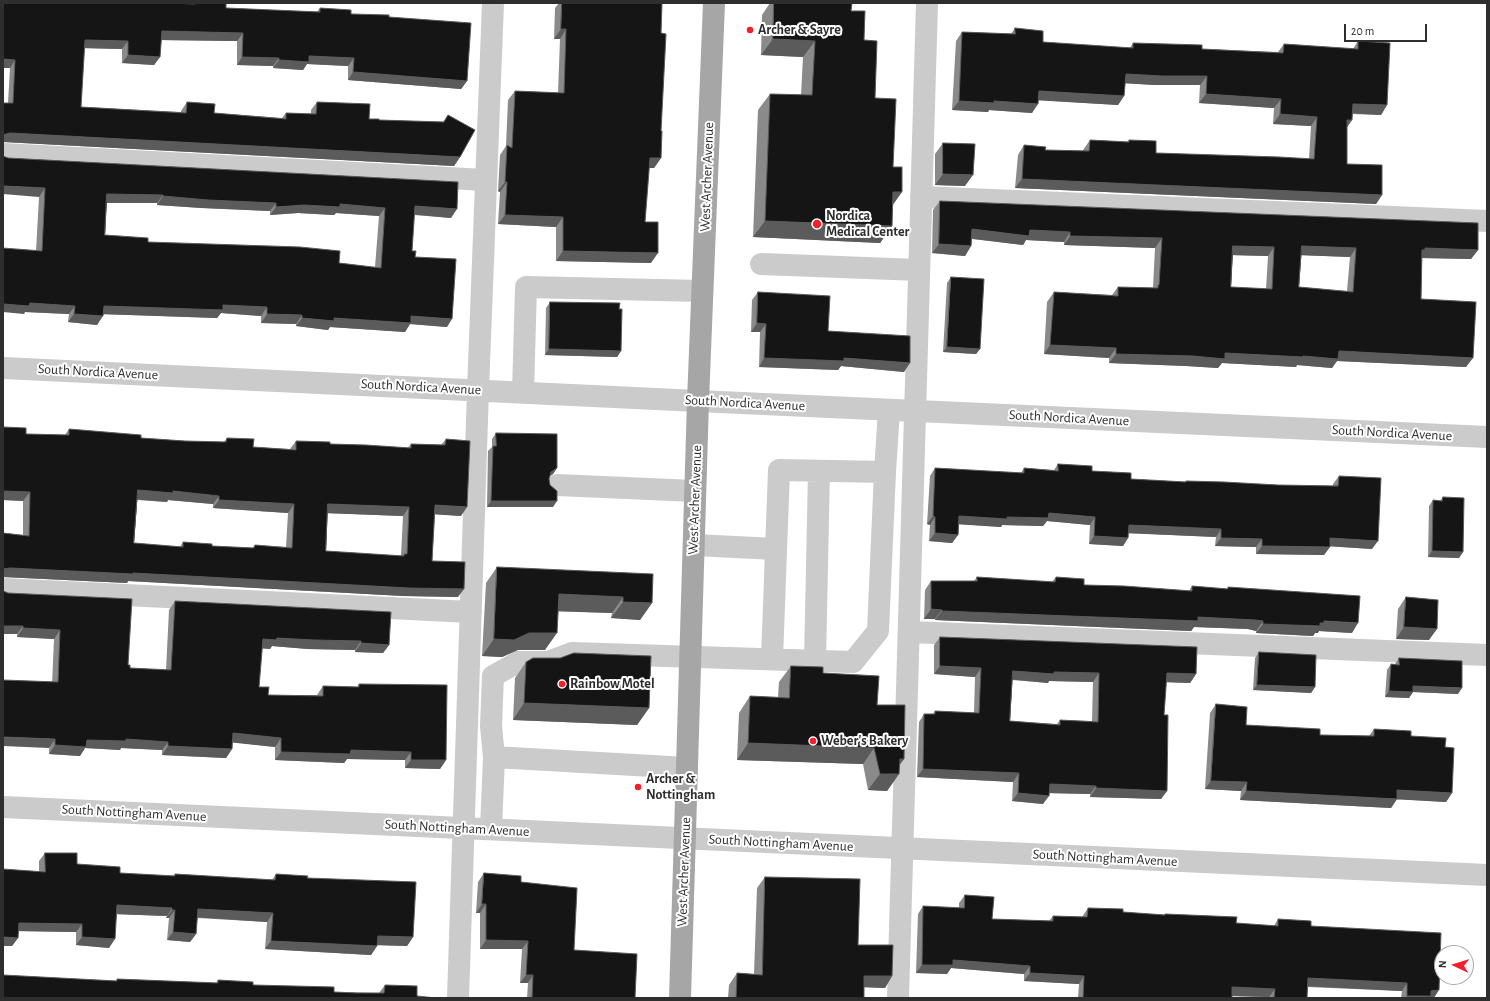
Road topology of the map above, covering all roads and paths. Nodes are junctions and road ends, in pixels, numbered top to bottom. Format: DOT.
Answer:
graph roads {
  1 [pos="493,3"];
  2 [pos="714,3"];
  3 [pos="928,3"];
  4 [pos="3,154"];
  5 [pos="485,180"];
  6 [pos="921,196"];
  7 [pos="1487,221"];
  8 [pos="761,264"];
  9 [pos="919,270"];
  10 [pos="702,291"];
  11 [pos="3,368"];
  12 [pos="478,390"];
  13 [pos="523,392"];
  14 [pos="698,401"];
  15 [pos="889,410"];
  16 [pos="915,411"];
  17 [pos="1487,437"];
  18 [pos="819,471"];
  19 [pos="885,472"];
  20 [pos="557,485"];
  21 [pos="695,491"];
  22 [pos="694,545"];
  23 [pos="776,549"];
  24 [pos="3,589"];
  25 [pos="471,612"];
  26 [pos="910,632"];
  27 [pos="1487,656"];
  28 [pos="690,657"];
  29 [pos="772,659"];
  30 [pos="815,661"];
  31 [pos="494,757"];
  32 [pos="687,768"];
  33 [pos="3,807"];
  34 [pos="464,829"];
  35 [pos="491,829"];
  36 [pos="686,839"];
  37 [pos="902,849"];
  38 [pos="1487,875"];
  39 [pos="458,998"];
  40 [pos="680,998"];
  41 [pos="898,998"];
  1 -- 5 [label="street"];
  2 -- 10 [label="main road, West Archer Avenue"];
  3 -- 6 [label="street"];
  4 -- 5 [label="street"];
  5 -- 12 [label="street"];
  6 -- 7 [label="street"];
  6 -- 9 [label="street"];
  8 -- 9 [label="street"];
  9 -- 16 [label="street"];
  10 -- 13 [label="street"];
  10 -- 14 [label="main road, West Archer Avenue"];
  11 -- 12 [label="street, South Nordica Avenue"];
  12 -- 13 [label="street, South Nordica Avenue"];
  12 -- 25 [label="street"];
  13 -- 14 [label="street, South Nordica Avenue"];
  14 -- 15 [label="street, South Nordica Avenue"];
  14 -- 21 [label="main road, West Archer Avenue"];
  15 -- 16 [label="street, South Nordica Avenue"];
  15 -- 19 [label="street"];
  16 -- 17 [label="street, South Nordica Avenue"];
  16 -- 26 [label="street"];
  18 -- 19 [label="street"];
  18 -- 23 [label="street"];
  18 -- 30 [label="street"];
  19 -- 30 [label="street"];
  20 -- 21 [label="street"];
  21 -- 22 [label="main road, West Archer Avenue"];
  22 -- 23 [label="street"];
  22 -- 28 [label="main road, West Archer Avenue"];
  23 -- 29 [label="street"];
  24 -- 25 [label="street"];
  25 -- 34 [label="street"];
  26 -- 27 [label="street"];
  26 -- 37 [label="street"];
  28 -- 29 [label="street"];
  28 -- 31 [label="street"];
  28 -- 32 [label="main road, West Archer Avenue"];
  29 -- 30 [label="street"];
  31 -- 32 [label="street"];
  31 -- 35 [label="street"];
  32 -- 36 [label="main road, West Archer Avenue"];
  33 -- 34 [label="street, South Nottingham Avenue"];
  34 -- 35 [label="street, South Nottingham Avenue"];
  34 -- 39 [label="street"];
  35 -- 36 [label="street, South Nottingham Avenue"];
  36 -- 37 [label="street, South Nottingham Avenue"];
  36 -- 40 [label="main road, West Archer Avenue"];
  37 -- 38 [label="street, South Nottingham Avenue"];
  37 -- 41 [label="street"];
}
